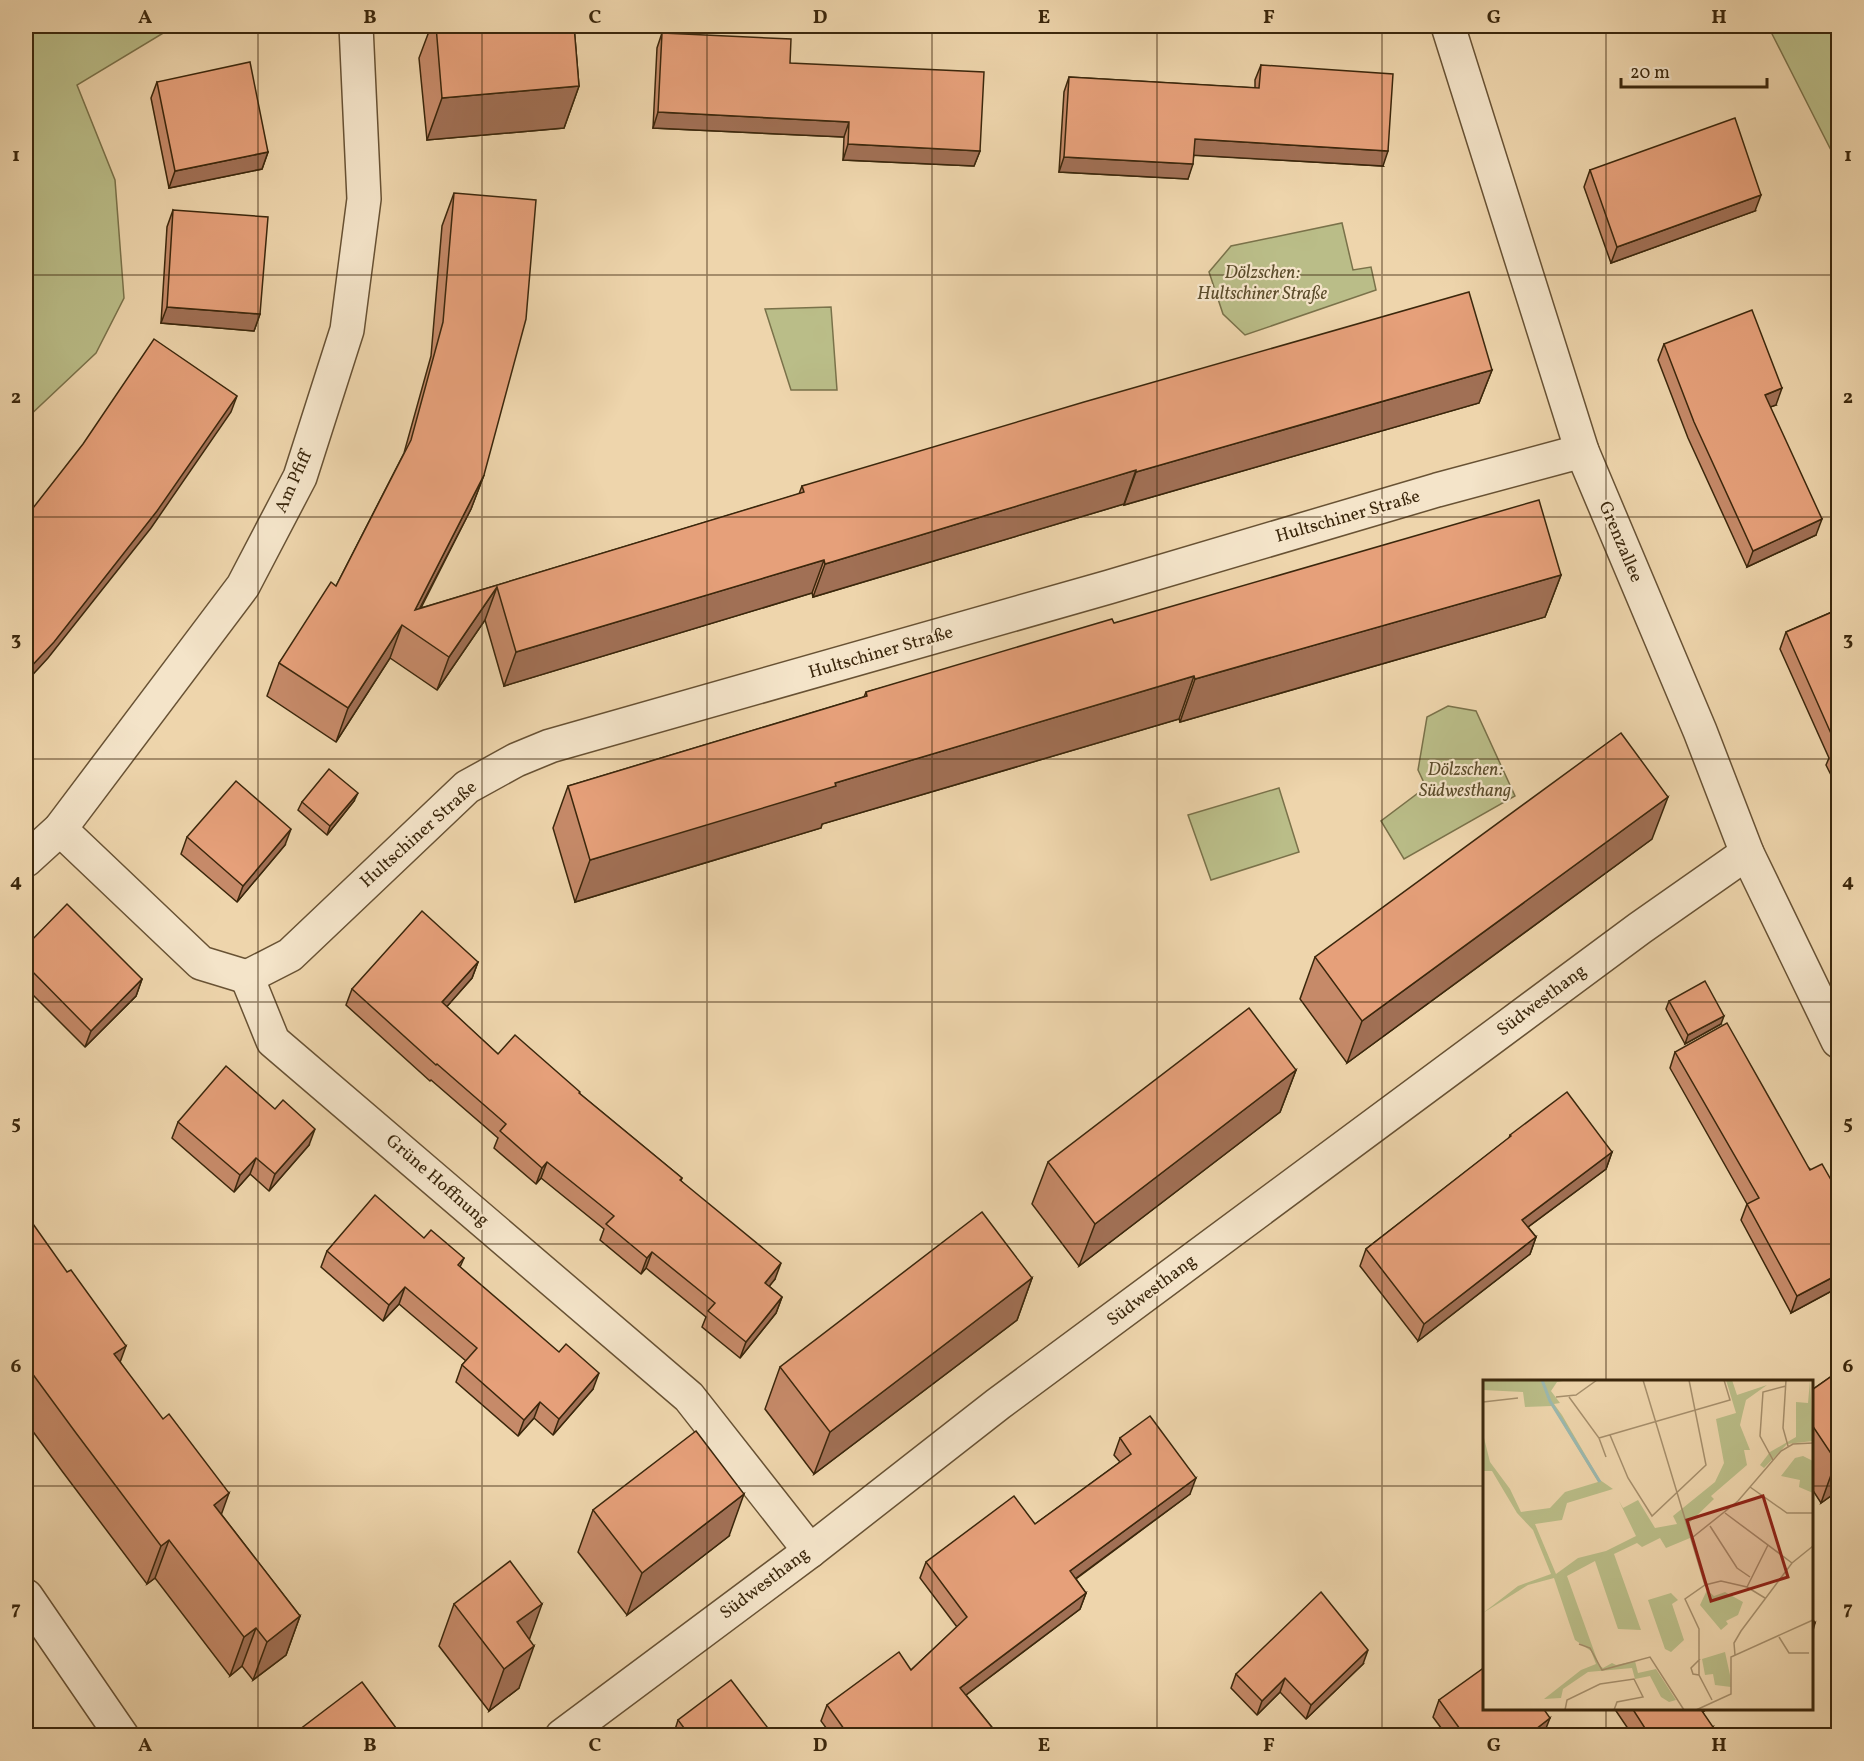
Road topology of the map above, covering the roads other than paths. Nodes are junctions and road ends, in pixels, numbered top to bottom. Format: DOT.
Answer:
graph roads {
  1 [pos="356,26"];
  2 [pos="1448,26"];
  3 [pos="1581,451"];
  4 [pos="60,829"];
  5 [pos="1747,853"];
  6 [pos="26,860"];
  7 [pos="248,977"];
  8 [pos="1839,1041"];
  9 [pos="810,1551"];
  10 [pos="26,1596"];
  11 [pos="122,1736"];
  12 [pos="562,1736"];
  1 -- 4 [label="street, Am Pfiff"];
  2 -- 3 [label="street, Grenzallee"];
  3 -- 5 [label="street, Grenzallee"];
  3 -- 7 [label="street, Hultschiner Straße"];
  4 -- 6 [label="street, Am Pfiff"];
  4 -- 7 [label="street"];
  5 -- 8 [label="street, Grenzallee"];
  5 -- 9 [label="street, Südwesthang"];
  7 -- 9 [label="street, Grüne Hoffnung"];
  9 -- 12 [label="street, Südwesthang"];
  10 -- 11 [label="street"];
}
